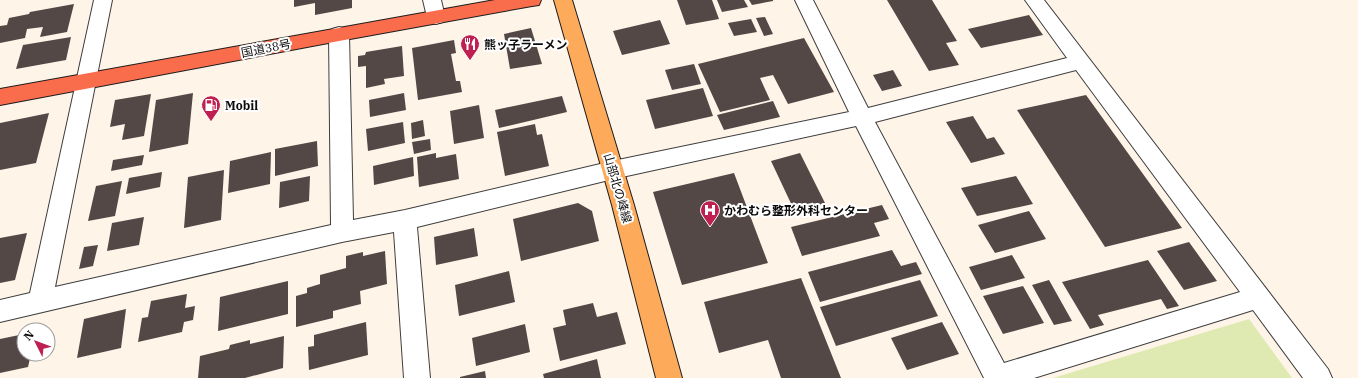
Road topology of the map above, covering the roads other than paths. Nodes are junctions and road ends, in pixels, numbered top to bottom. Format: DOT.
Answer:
graph roads {
  1 [pos="104,0"];
  2 [pos="532,0"];
  3 [pos="563,0"];
  4 [pos="804,0"];
  5 [pos="1034,0"];
  6 [pos="434,8"];
  7 [pos="339,34"];
  8 [pos="1080,62"];
  9 [pos="86,81"];
  10 [pos="0,97"];
  11 [pos="862,117"];
  12 [pos="613,170"];
  13 [pos="405,220"];
  14 [pos="342,232"];
  15 [pos="1259,297"];
  16 [pos="40,301"];
  17 [pos="0,311"];
  18 [pos="997,377"];
  19 [pos="417,378"];
  20 [pos="669,378"];
  21 [pos="1319,378"];
  1 -- 9 [label="street"];
  2 -- 6 [label="highway, 国道38号"];
  3 -- 12 [label="main road, 山部北の峰線"];
  4 -- 11 [label="street"];
  5 -- 8 [label="street"];
  6 -- 7 [label="highway, 国道38号"];
  7 -- 9 [label="highway, 国道38号"];
  7 -- 14 [label="street"];
  8 -- 11 [label="street"];
  8 -- 15 [label="street"];
  9 -- 10 [label="highway, 国道38号"];
  9 -- 16 [label="street"];
  11 -- 12 [label="street"];
  11 -- 18 [label="street"];
  12 -- 13 [label="street"];
  12 -- 20 [label="main road, 山部北の峰線"];
  13 -- 14 [label="street"];
  13 -- 19 [label="street"];
  14 -- 16 [label="street"];
  15 -- 18 [label="street"];
  15 -- 21 [label="street"];
  16 -- 17 [label="street"];
}
